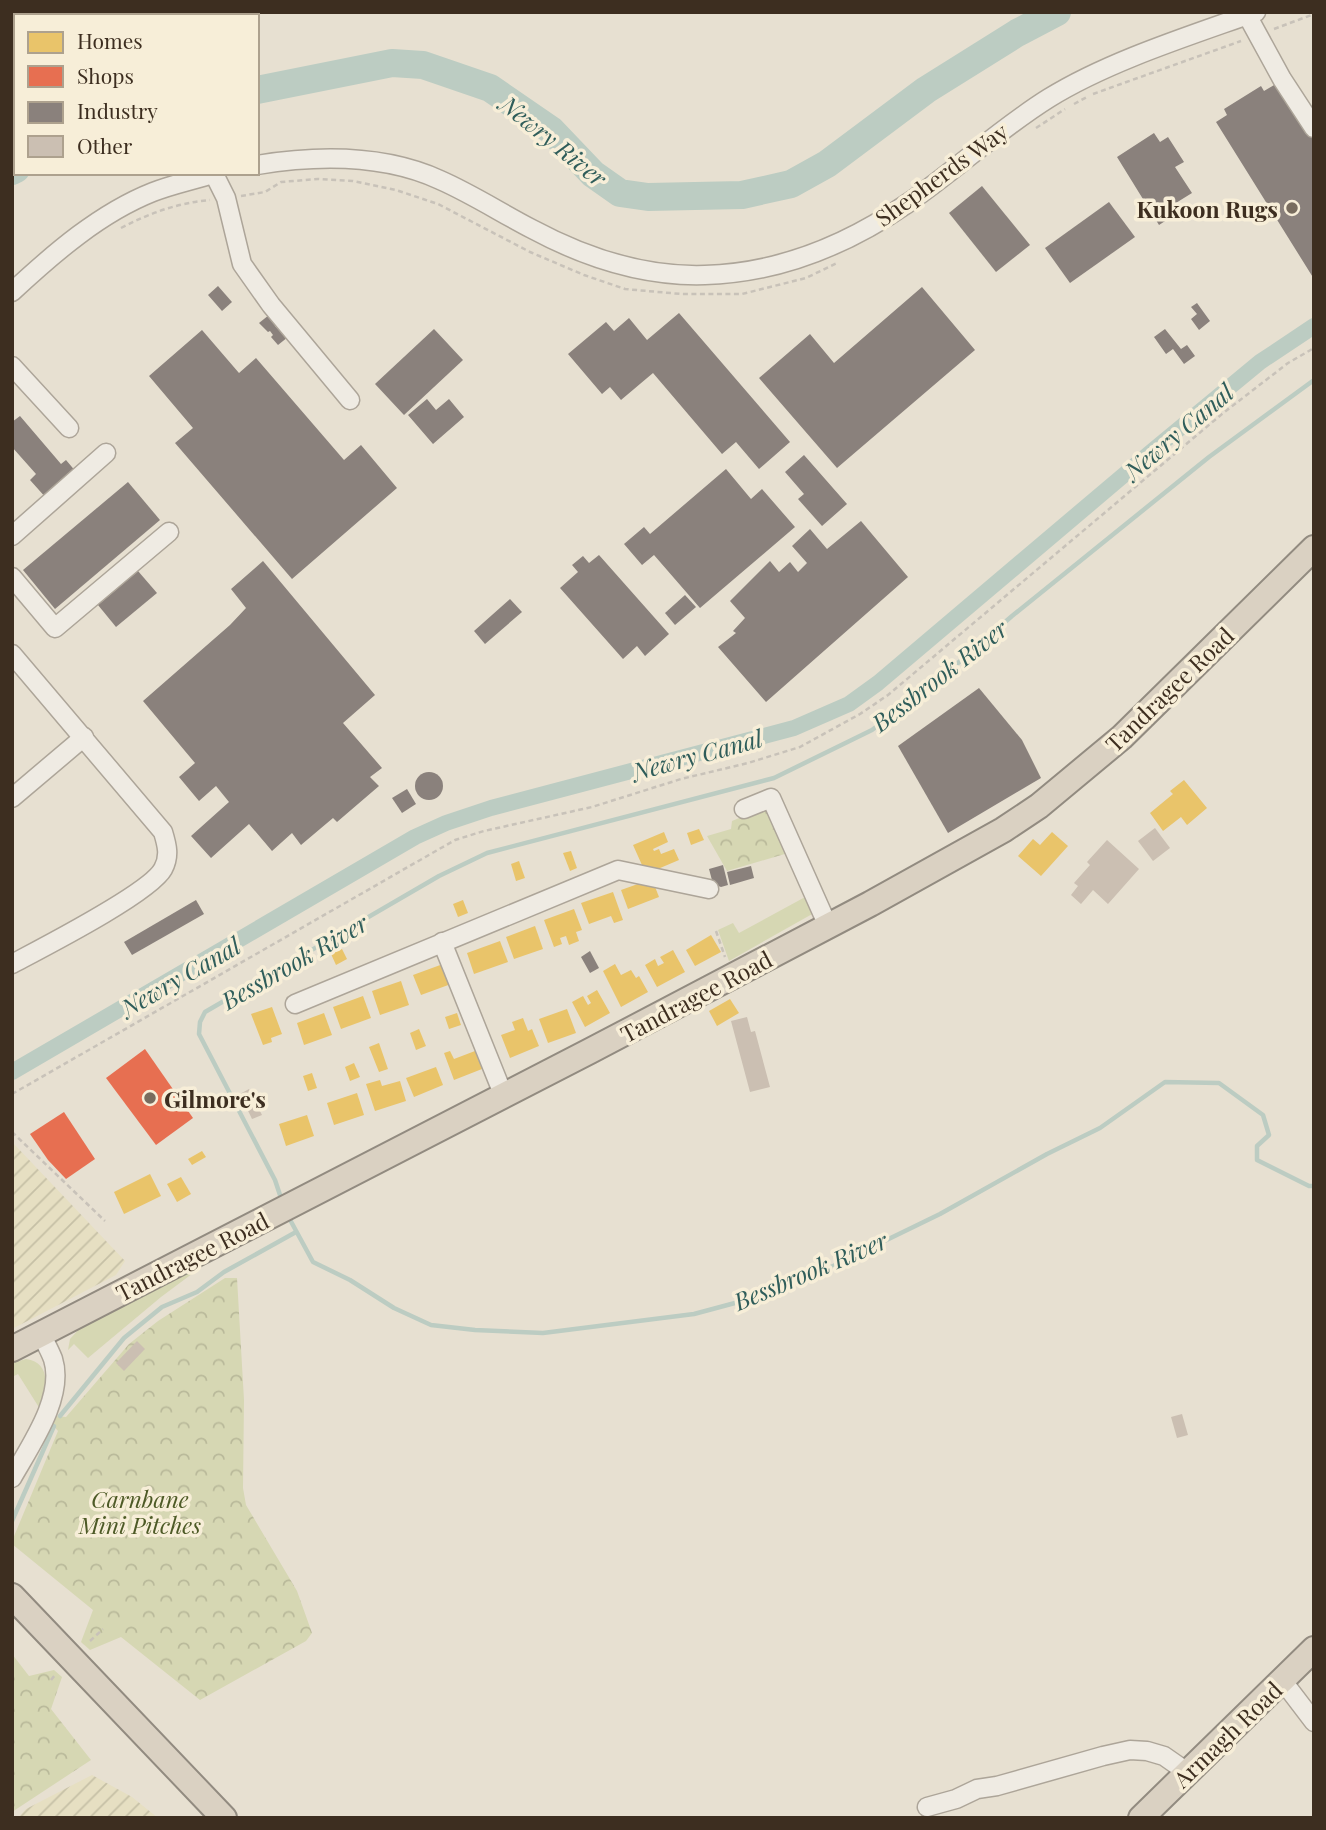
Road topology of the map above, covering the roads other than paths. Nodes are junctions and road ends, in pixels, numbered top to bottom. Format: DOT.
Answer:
graph roads {
  1 [pos="1252,14"];
  2 [pos="1314,128"];
  3 [pos="259,165"];
  4 [pos="207,175"];
  5 [pos="215,175"];
  6 [pos="12,292"];
  7 [pos="12,366"];
  8 [pos="350,400"];
  9 [pos="69,428"];
  10 [pos="106,453"];
  11 [pos="169,532"];
  12 [pos="12,536"];
  13 [pos="1314,548"];
  14 [pos="12,578"];
  15 [pos="12,654"];
  16 [pos="84,737"];
  17 [pos="12,797"];
  18 [pos="744,809"];
  19 [pos="709,889"];
  20 [pos="828,926"];
  21 [pos="442,942"];
  22 [pos="12,964"];
  23 [pos="295,1004"];
  24 [pos="503,1094"];
  25 [pos="41,1334"];
  26 [pos="12,1349"];
  27 [pos="12,1478"];
  28 [pos="12,1596"];
  29 [pos="1314,1649"];
  30 [pos="1282,1680"];
  31 [pos="1314,1722"];
  32 [pos="1187,1772"];
  33 [pos="927,1807"];
  34 [pos="224,1818"];
  35 [pos="1140,1818"];
  1 -- 2 [label="street"];
  1 -- 3 [label="street, Shepherds Way"];
  4 -- 6 [label="street"];
  5 -- 8 [label="street"];
  7 -- 9 [label="street"];
  10 -- 12 [label="street"];
  11 -- 14 [label="street"];
  13 -- 20 [label="highway, Tandragee Road"];
  15 -- 16 [label="street"];
  16 -- 17 [label="street"];
  16 -- 22 [label="street"];
  18 -- 20 [label="street"];
  19 -- 21 [label="street"];
  20 -- 24 [label="highway, Tandragee Road"];
  21 -- 23 [label="street"];
  21 -- 24 [label="street"];
  24 -- 25 [label="highway, Tandragee Road"];
  25 -- 26 [label="highway, Tandragee Road"];
  25 -- 27 [label="street"];
  28 -- 34 [label="highway"];
  29 -- 30 [label="highway, Armagh Road"];
  30 -- 31 [label="street"];
  30 -- 32 [label="highway, Armagh Road"];
  32 -- 33 [label="street"];
  32 -- 35 [label="highway, Armagh Road"];
}
